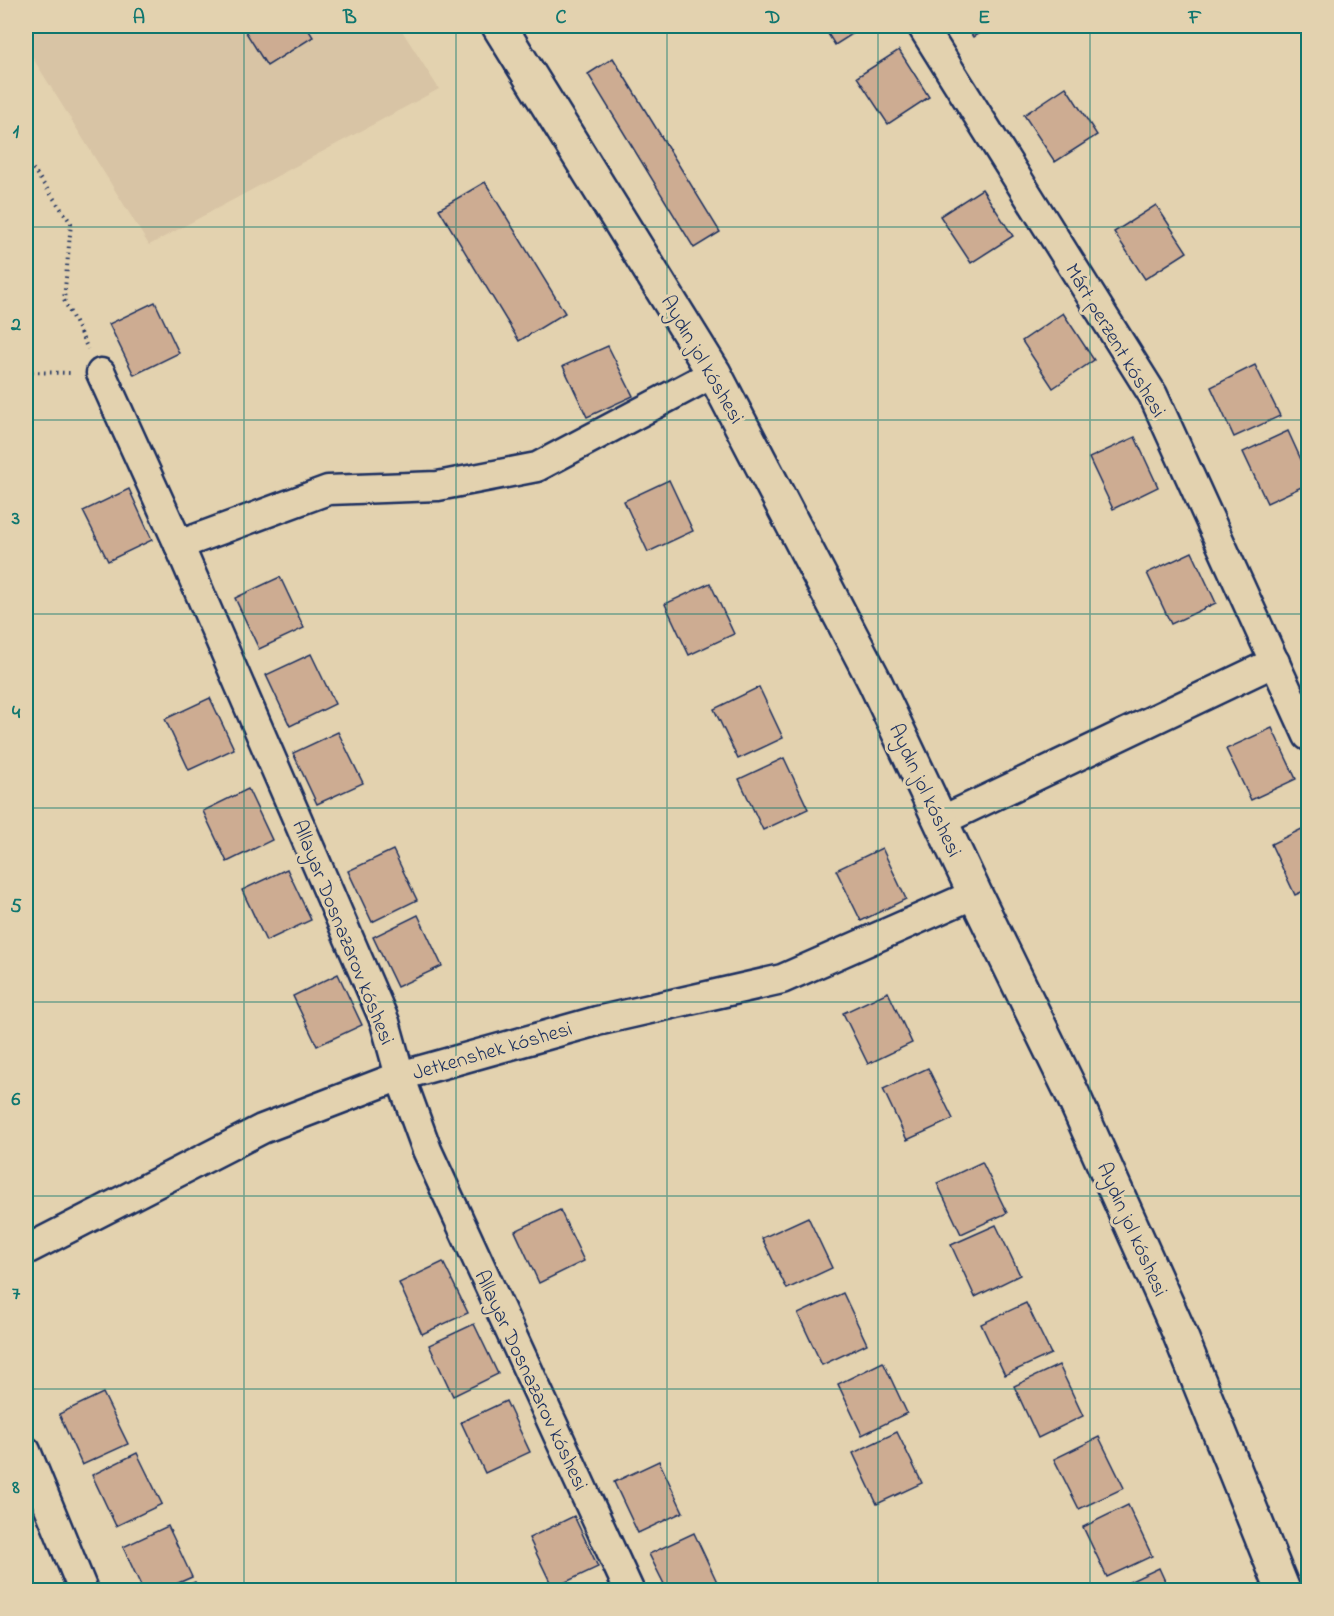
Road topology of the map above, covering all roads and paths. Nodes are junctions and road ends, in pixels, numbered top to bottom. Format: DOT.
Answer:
graph roads {
  1 [pos="498,26"];
  2 [pos="922,26"];
  3 [pos="26,159"];
  4 [pos="26,372"];
  5 [pos="100,373"];
  6 [pos="714,373"];
  7 [pos="179,545"];
  8 [pos="1275,662"];
  9 [pos="1308,736"];
  10 [pos="941,820"];
  11 [pos="975,894"];
  12 [pos="400,1076"];
  13 [pos="26,1250"];
  14 [pos="26,1451"];
  15 [pos="83,1590"];
  16 [pos="629,1590"];
  17 [pos="1282,1590"];
  1 -- 6 [label="street, Aydın jol kóshesi"];
  2 -- 8 [label="street, Márt perzent kóshesi"];
  3 -- 5 [label="path"];
  4 -- 5 [label="path"];
  5 -- 7 [label="street, Allayar Dosnazarov kóshesi"];
  6 -- 7 [label="street"];
  6 -- 10 [label="street, Aydın jol kóshesi"];
  7 -- 12 [label="street, Allayar Dosnazarov kóshesi"];
  8 -- 9 [label="street, Márt perzent kóshesi"];
  8 -- 10 [label="street"];
  10 -- 11 [label="street, Aydın jol kóshesi"];
  11 -- 12 [label="street, Jetkenshek kóshesi"];
  11 -- 17 [label="street, Aydın jol kóshesi"];
  12 -- 13 [label="street, Jetkenshek kóshesi"];
  12 -- 16 [label="street, Allayar Dosnazarov kóshesi"];
  14 -- 15 [label="street"];
}
